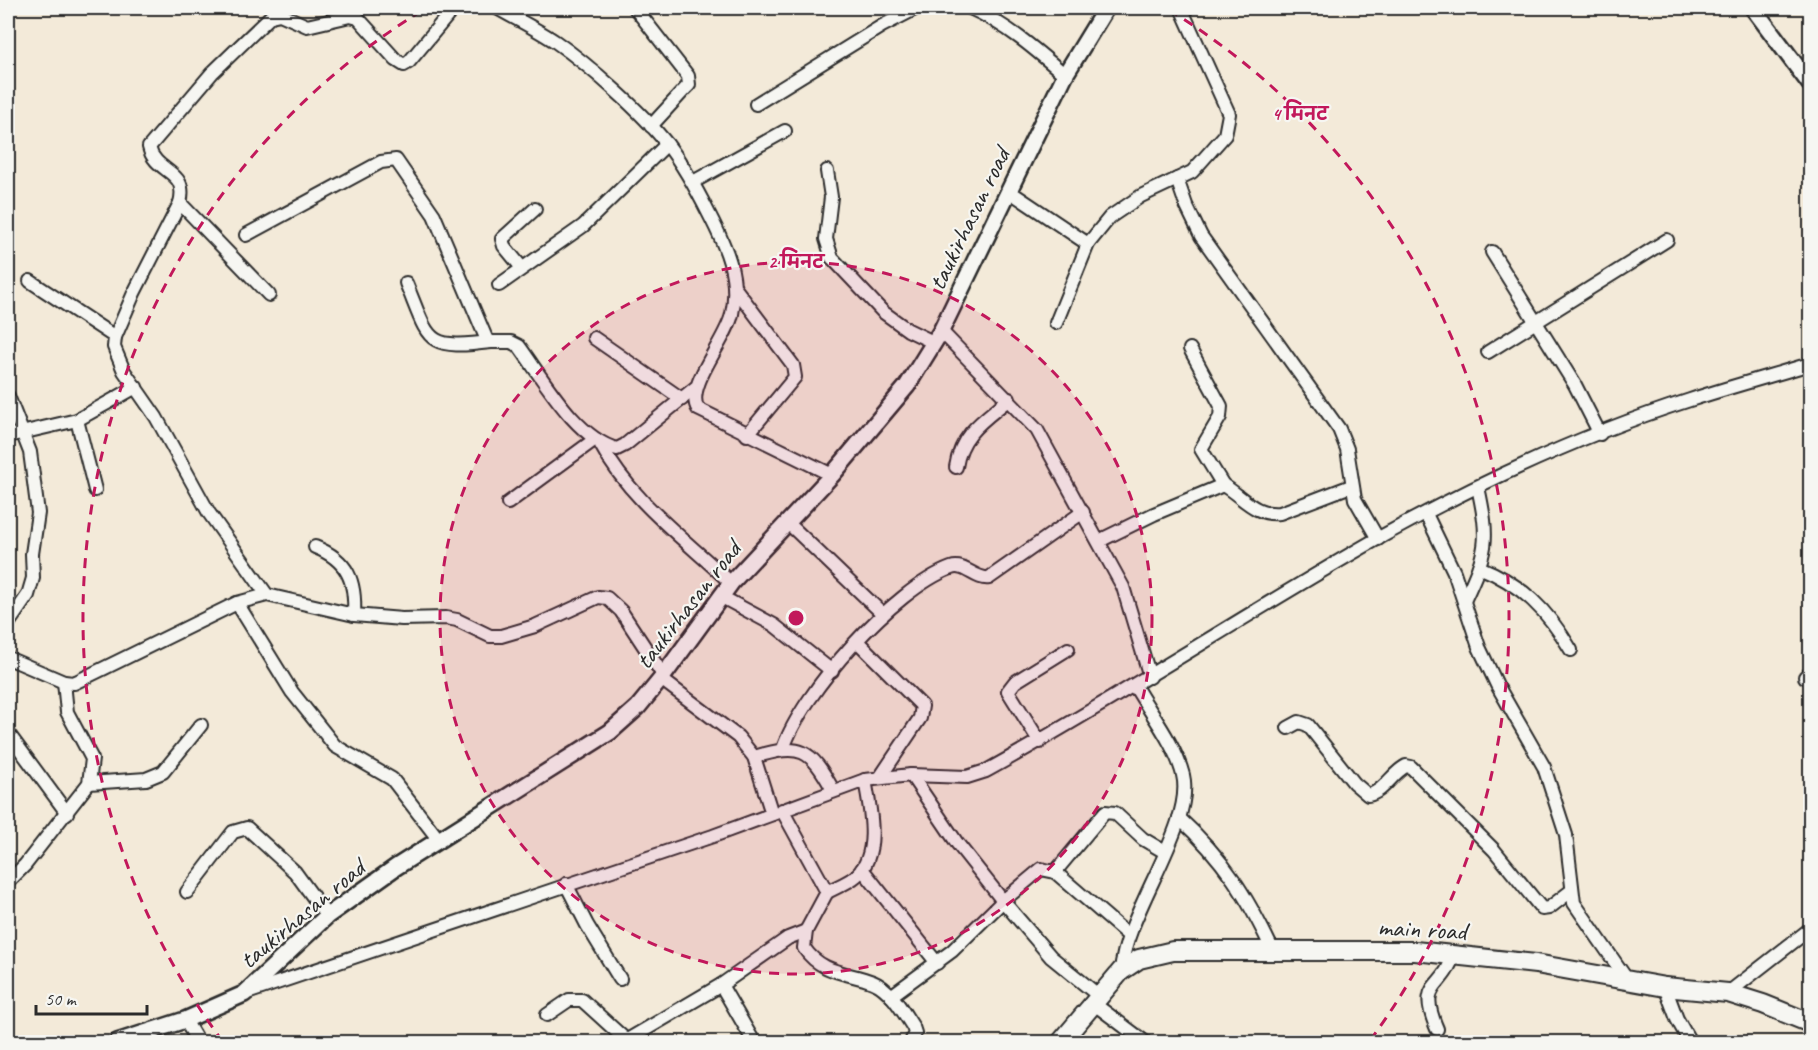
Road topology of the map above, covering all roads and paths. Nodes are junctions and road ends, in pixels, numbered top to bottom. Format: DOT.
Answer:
graph roads {
  1 [pos="454,8"];
  2 [pos="497,8"];
  3 [pos="635,8"];
  4 [pos="917,8"];
  5 [pos="970,8"];
  6 [pos="1106,8"];
  7 [pos="1753,8"];
  8 [pos="1186,10"];
  9 [pos="1065,75"];
  10 [pos="1810,84"];
  11 [pos="756,104"];
  12 [pos="651,126"];
  13 [pos="785,131"];
  14 [pos="667,144"];
  15 [pos="827,171"];
  16 [pos="1177,179"];
  17 [pos="693,182"];
  18 [pos="1009,191"];
  19 [pos="180,203"];
  20 [pos="535,209"];
  21 [pos="246,235"];
  22 [pos="1667,240"];
  23 [pos="1088,244"];
  24 [pos="1492,252"];
  25 [pos="522,268"];
  26 [pos="30,281"];
  27 [pos="406,283"];
  28 [pos="499,285"];
  29 [pos="735,288"];
  30 [pos="269,295"];
  31 [pos="1056,323"];
  32 [pos="1538,324"];
  33 [pos="115,337"];
  34 [pos="938,337"];
  35 [pos="594,338"];
  36 [pos="491,342"];
  37 [pos="1190,349"];
  38 [pos="1488,352"];
  39 [pos="1810,364"];
  40 [pos="136,387"];
  41 [pos="695,388"];
  42 [pos="8,396"];
  43 [pos="682,399"];
  44 [pos="1009,399"];
  45 [pos="77,420"];
  46 [pos="24,432"];
  47 [pos="1600,434"];
  48 [pos="747,435"];
  49 [pos="8,436"];
  50 [pos="598,442"];
  51 [pos="956,467"];
  52 [pos="832,475"];
  53 [pos="1223,485"];
  54 [pos="1351,486"];
  55 [pos="1478,487"];
  56 [pos="95,490"];
  57 [pos="508,503"];
  58 [pos="1083,512"];
  59 [pos="1426,514"];
  60 [pos="787,522"];
  61 [pos="1378,539"];
  62 [pos="1099,541"];
  63 [pos="315,547"];
  64 [pos="1479,567"];
  65 [pos="731,583"];
  66 [pos="267,595"];
  67 [pos="720,596"];
  68 [pos="1464,601"];
  69 [pos="237,603"];
  70 [pos="883,614"];
  71 [pos="354,615"];
  72 [pos="8,624"];
  73 [pos="858,642"];
  74 [pos="1068,649"];
  75 [pos="1571,650"];
  76 [pos="8,658"];
  77 [pos="832,671"];
  78 [pos="662,677"];
  79 [pos="1150,677"];
  80 [pos="64,682"];
  81 [pos="1135,686"];
  82 [pos="201,725"];
  83 [pos="1288,728"];
  84 [pos="8,734"];
  85 [pos="1040,742"];
  86 [pos="783,748"];
  87 [pos="754,757"];
  88 [pos="911,775"];
  89 [pos="881,776"];
  90 [pos="866,780"];
  91 [pos="89,783"];
  92 [pos="833,790"];
  93 [pos="777,812"];
  94 [pos="68,813"];
  95 [pos="1179,818"];
  96 [pos="439,840"];
  97 [pos="1165,852"];
  98 [pos="862,869"];
  99 [pos="1054,872"];
  100 [pos="8,882"];
  101 [pos="567,884"];
  102 [pos="1571,891"];
  103 [pos="187,892"];
  104 [pos="827,892"];
  105 [pos="1003,901"];
  106 [pos="327,916"];
  107 [pos="1810,929"];
  108 [pos="806,931"];
  109 [pos="1128,935"];
  110 [pos="1273,951"];
  111 [pos="1453,955"];
  112 [pos="937,963"];
  113 [pos="1120,971"];
  114 [pos="620,979"];
  115 [pos="1628,981"];
  116 [pos="721,985"];
  117 [pos="1665,987"];
  118 [pos="1728,993"];
  119 [pos="244,994"];
  120 [pos="891,996"];
  121 [pos="1096,1000"];
  122 [pos="547,1015"];
  123 [pos="185,1020"];
  124 [pos="1810,1023"];
  125 [pos="1437,1029"];
  126 [pos="117,1042"];
  127 [pos="198,1042"];
  128 [pos="626,1042"];
  129 [pos="754,1042"];
  130 [pos="911,1042"];
  131 [pos="1061,1042"];
  132 [pos="1145,1042"];
  133 [pos="1690,1042"];
  1 -- 19 [label="street"];
  2 -- 12 [label="street"];
  3 -- 12 [label="street"];
  4 -- 11 [label="street"];
  5 -- 9 [label="street"];
  6 -- 9 [label="street, taukirhasan road"];
  7 -- 10 [label="street"];
  8 -- 16 [label="street"];
  9 -- 18 [label="street, taukirhasan road"];
  12 -- 14 [label="street"];
  13 -- 17 [label="street"];
  14 -- 17 [label="street"];
  14 -- 25 [label="street"];
  15 -- 34 [label="street"];
  16 -- 23 [label="street"];
  16 -- 54 [label="street"];
  17 -- 29 [label="street"];
  18 -- 23 [label="street"];
  18 -- 34 [label="street, taukirhasan road"];
  19 -- 30 [label="street"];
  19 -- 33 [label="street"];
  20 -- 25 [label="street"];
  21 -- 36 [label="street"];
  22 -- 32 [label="street"];
  23 -- 31 [label="street"];
  24 -- 32 [label="street"];
  25 -- 28 [label="street"];
  26 -- 33 [label="street"];
  27 -- 36 [label="street"];
  29 -- 41 [label="street"];
  29 -- 48 [label="street"];
  32 -- 38 [label="street"];
  32 -- 47 [label="street"];
  33 -- 40 [label="street"];
  34 -- 44 [label="street"];
  34 -- 52 [label="street, taukirhasan road"];
  35 -- 43 [label="street"];
  36 -- 50 [label="street"];
  37 -- 53 [label="street"];
  39 -- 47 [label="street"];
  40 -- 45 [label="street"];
  40 -- 66 [label="street"];
  41 -- 43 [label="street"];
  41 -- 48 [label="street"];
  42 -- 46 [label="street"];
  43 -- 50 [label="street"];
  44 -- 51 [label="street"];
  44 -- 58 [label="street"];
  45 -- 46 [label="street"];
  45 -- 56 [label="street"];
  46 -- 49 [label="street"];
  46 -- 72 [label="street"];
  47 -- 55 [label="street"];
  48 -- 52 [label="street"];
  50 -- 57 [label="street"];
  50 -- 65 [label="street"];
  52 -- 60 [label="street, taukirhasan road"];
  53 -- 54 [label="street"];
  53 -- 62 [label="street"];
  54 -- 61 [label="street"];
  55 -- 59 [label="street"];
  55 -- 64 [label="street"];
  58 -- 62 [label="street"];
  58 -- 70 [label="street"];
  59 -- 61 [label="street"];
  59 -- 68 [label="street"];
  60 -- 65 [label="street, taukirhasan road"];
  60 -- 70 [label="street"];
  61 -- 79 [label="street"];
  62 -- 79 [label="street"];
  63 -- 71 [label="street"];
  64 -- 68 [label="street"];
  64 -- 75 [label="street"];
  65 -- 67 [label="street, taukirhasan road"];
  66 -- 69 [label="street"];
  66 -- 71 [label="street"];
  67 -- 77 [label="street"];
  67 -- 78 [label="street, taukirhasan road"];
  68 -- 102 [label="street"];
  69 -- 80 [label="street"];
  69 -- 96 [label="street"];
  70 -- 73 [label="street"];
  71 -- 78 [label="street"];
  73 -- 77 [label="street"];
  73 -- 89 [label="street"];
  74 -- 85 [label="street"];
  76 -- 80 [label="street"];
  77 -- 86 [label="street"];
  78 -- 87 [label="street"];
  78 -- 96 [label="street, taukirhasan road"];
  79 -- 81 [label="street"];
  80 -- 91 [label="street"];
  81 -- 85 [label="street"];
  81 -- 95 [label="street"];
  82 -- 91 [label="street"];
  83 -- 102 [label="street"];
  84 -- 94 [label="street"];
  85 -- 88 [label="street"];
  86 -- 87 [label="street"];
  86 -- 92 [label="street"];
  87 -- 93 [label="street"];
  88 -- 89 [label="street"];
  88 -- 105 [label="street"];
  89 -- 90 [label="street"];
  90 -- 92 [label="street"];
  90 -- 98 [label="street"];
  91 -- 94 [label="street"];
  92 -- 93 [label="street"];
  93 -- 101 [label="street"];
  93 -- 104 [label="street"];
  94 -- 100 [label="street"];
  95 -- 97 [label="street"];
  95 -- 110 [label="street"];
  96 -- 106 [label="street, taukirhasan road"];
  97 -- 99 [label="street"];
  97 -- 109 [label="street"];
  98 -- 104 [label="street"];
  98 -- 112 [label="street"];
  99 -- 105 [label="street"];
  99 -- 109 [label="street"];
  101 -- 114 [label="street"];
  101 -- 119 [label="street"];
  102 -- 115 [label="street"];
  103 -- 106 [label="street"];
  104 -- 108 [label="street"];
  105 -- 112 [label="street"];
  105 -- 121 [label="street"];
  106 -- 119 [label="street, taukirhasan road"];
  107 -- 118 [label="street"];
  108 -- 116 [label="street"];
  108 -- 120 [label="street"];
  109 -- 113 [label="street"];
  110 -- 111 [label="main road, main road"];
  110 -- 113 [label="main road, main road"];
  111 -- 115 [label="main road, main road"];
  111 -- 125 [label="street"];
  112 -- 120 [label="street"];
  113 -- 121 [label="main road, main road"];
  115 -- 117 [label="main road, main road"];
  116 -- 128 [label="street"];
  116 -- 129 [label="street"];
  117 -- 118 [label="main road, main road"];
  117 -- 133 [label="street"];
  118 -- 124 [label="main road, main road"];
  119 -- 123 [label="street, taukirhasan road"];
  120 -- 130 [label="street"];
  121 -- 131 [label="main road, main road"];
  121 -- 132 [label="street"];
  122 -- 128 [label="street"];
  123 -- 126 [label="street, taukirhasan road"];
  123 -- 127 [label="street"];
}
